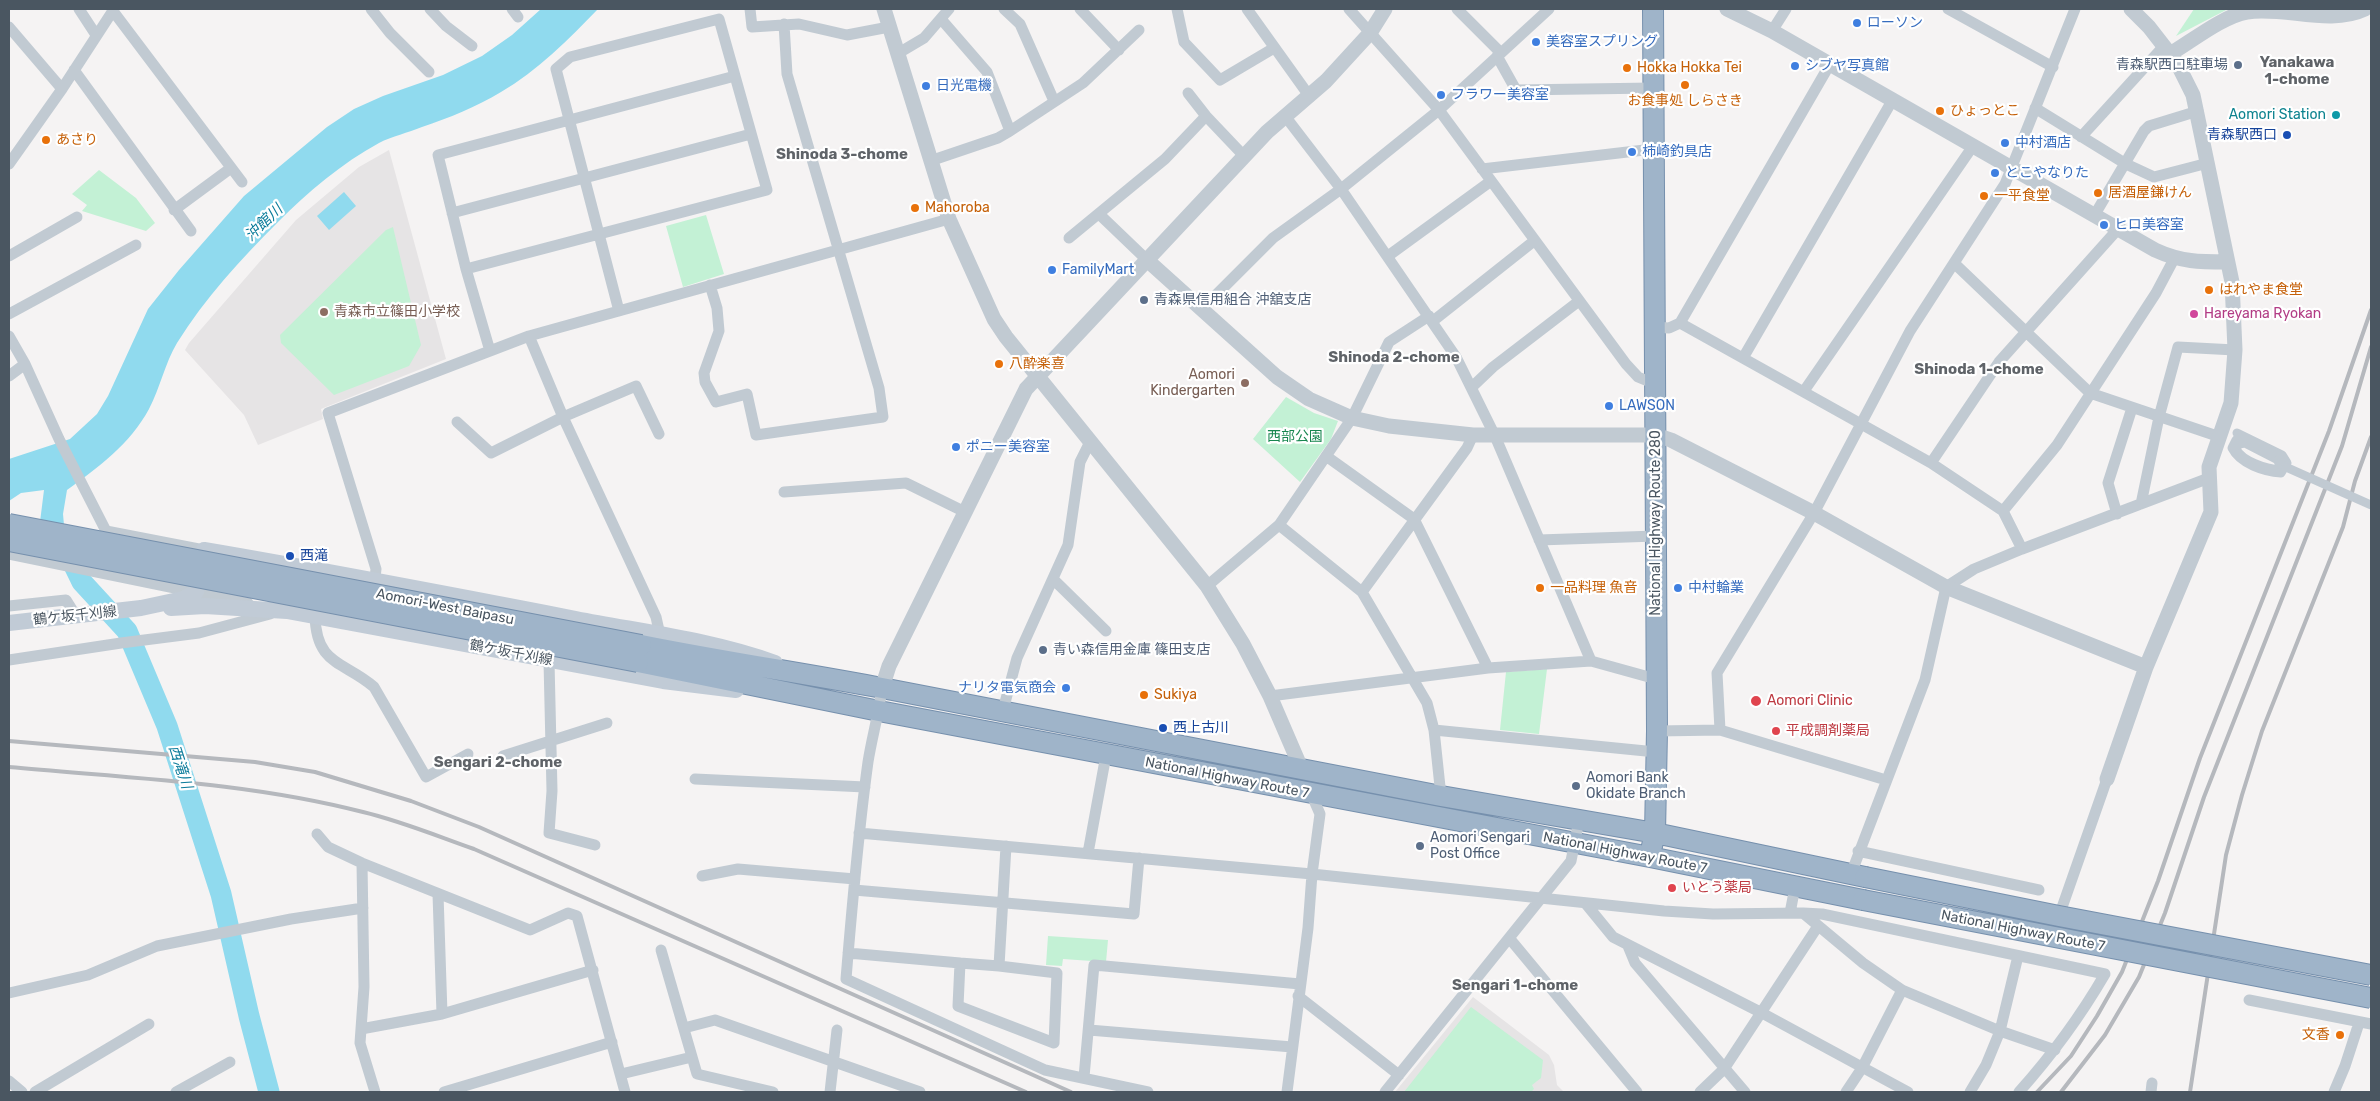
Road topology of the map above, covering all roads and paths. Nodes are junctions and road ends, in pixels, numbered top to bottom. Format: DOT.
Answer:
graph roads {
  1 [pos="79,9"];
  2 [pos="371,9"];
  3 [pos="430,9"];
  4 [pos="750,9"];
  5 [pos="884,9"];
  6 [pos="949,9"];
  7 [pos="1004,9"];
  8 [pos="1080,9"];
  9 [pos="1176,9"];
  10 [pos="1247,9"];
  11 [pos="1349,9"];
  12 [pos="1385,9"];
  13 [pos="1457,9"];
  14 [pos="1549,9"];
  15 [pos="1654,9"];
  16 [pos="1727,9"];
  17 [pos="1786,9"];
  18 [pos="1948,9"];
  19 [pos="2075,9"];
  20 [pos="2131,9"];
  21 [pos="2365,9"];
  22 [pos="113,10"];
  23 [pos="941,18"];
  24 [pos="784,24"];
  25 [pos="9,27"];
  26 [pos="889,27"];
  27 [pos="1140,30"];
  28 [pos="1772,31"];
  29 [pos="1370,33"];
  30 [pos="96,35"];
  31 [pos="472,46"];
  32 [pos="1274,48"];
  33 [pos="1119,50"];
  34 [pos="2167,50"];
  35 [pos="897,54"];
  36 [pos="1499,54"];
  37 [pos="1830,64"];
  38 [pos="2053,67"];
  39 [pos="74,70"];
  40 [pos="429,72"];
  41 [pos="735,76"];
  42 [pos="1653,88"];
  43 [pos="62,89"];
  44 [pos="1188,93"];
  45 [pos="1310,97"];
  46 [pos="1054,101"];
  47 [pos="1892,101"];
  48 [pos="2035,108"];
  49 [pos="1440,110"];
  50 [pos="2198,111"];
  51 [pos="1206,116"];
  52 [pos="1285,116"];
  53 [pos="570,122"];
  54 [pos="1010,131"];
  55 [pos="751,134"];
  56 [pos="2082,137"];
  57 [pos="1973,146"];
  58 [pos="1653,149"];
  59 [pos="1244,156"];
  60 [pos="930,161"];
  61 [pos="2208,163"];
  62 [pos="9,164"];
  63 [pos="2126,164"];
  64 [pos="232,168"];
  65 [pos="1482,169"];
  66 [pos="2012,169"];
  67 [pos="584,179"];
  68 [pos="1491,181"];
  69 [pos="242,182"];
  70 [pos="1341,189"];
  71 [pos="174,210"];
  72 [pos="452,213"];
  73 [pos="1099,214"];
  74 [pos="2094,216"];
  75 [pos="77,217"];
  76 [pos="949,219"];
  77 [pos="2118,229"];
  78 [pos="191,231"];
  79 [pos="598,236"];
  80 [pos="1069,238"];
  81 [pos="1534,241"];
  82 [pos="136,246"];
  83 [pos="839,251"];
  84 [pos="9,256"];
  85 [pos="1388,256"];
  86 [pos="2174,259"];
  87 [pos="1147,260"];
  88 [pos="2227,262"];
  89 [pos="1954,263"];
  90 [pos="466,269"];
  91 [pos="710,285"];
  92 [pos="1580,301"];
  93 [pos="1202,309"];
  94 [pos="619,312"];
  95 [pos="9,314"];
  96 [pos="1431,319"];
  97 [pos="1680,323"];
  98 [pos="1653,327"];
  99 [pos="2028,331"];
  100 [pos="9,336"];
  101 [pos="529,336"];
  102 [pos="2235,350"];
  103 [pos="490,351"];
  104 [pos="1744,358"];
  105 [pos="25,364"];
  106 [pos="1037,375"];
  107 [pos="9,376"];
  108 [pos="1655,384"];
  109 [pos="1472,387"];
  110 [pos="1804,391"];
  111 [pos="2090,393"];
  112 [pos="2132,408"];
  113 [pos="563,417"];
  114 [pos="2159,417"];
  115 [pos="1352,418"];
  116 [pos="457,422"];
  117 [pos="1862,424"];
  118 [pos="2237,433"];
  119 [pos="659,434"];
  120 [pos="1473,435"];
  121 [pos="1656,435"];
  122 [pos="1495,436"];
  123 [pos="2220,437"];
  124 [pos="1090,442"];
  125 [pos="1326,456"];
  126 [pos="1931,463"];
  127 [pos="2208,478"];
  128 [pos="784,492"];
  129 [pos="2141,504"];
  130 [pos="2371,505"];
  131 [pos="2003,510"];
  132 [pos="965,512"];
  133 [pos="1814,513"];
  134 [pos="2117,514"];
  135 [pos="1414,519"];
  136 [pos="9,524"];
  137 [pos="1279,525"];
  138 [pos="124,534"];
  139 [pos="1656,536"];
  140 [pos="1539,540"];
  141 [pos="9,541"];
  142 [pos="2022,549"];
  143 [pos="204,550"];
  144 [pos="9,554"];
  145 [pos="116,575"];
  146 [pos="1053,579"];
  147 [pos="375,580"];
  148 [pos="1207,586"];
  149 [pos="1946,587"];
  150 [pos="196,592"];
  151 [pos="1362,592"];
  152 [pos="9,606"];
  153 [pos="138,608"];
  154 [pos="289,611"];
  155 [pos="315,615"];
  156 [pos="76,616"];
  157 [pos="9,623"];
  158 [pos="366,625"];
  159 [pos="1106,631"];
  160 [pos="660,635"];
  161 [pos="640,654"];
  162 [pos="9,660"];
  163 [pos="550,661"];
  164 [pos="1590,661"];
  165 [pos="2146,667"];
  166 [pos="1488,668"];
  167 [pos="801,672"];
  168 [pos="1411,677"];
  169 [pos="1656,679"];
  170 [pos="882,688"];
  171 [pos="1270,696"];
  172 [pos="1003,710"];
  173 [pos="879,711"];
  174 [pos="607,724"];
  175 [pos="1434,730"];
  176 [pos="1720,730"];
  177 [pos="1656,731"];
  178 [pos="551,740"];
  179 [pos="1656,752"];
  180 [pos="468,754"];
  181 [pos="1106,755"];
  182 [pos="503,756"];
  183 [pos="1301,768"];
  184 [pos="2107,779"];
  185 [pos="695,780"];
  186 [pos="1886,780"];
  187 [pos="865,787"];
  188 [pos="1312,794"];
  189 [pos="1441,796"];
  190 [pos="1580,820"];
  191 [pos="859,833"];
  192 [pos="1655,833"];
  193 [pos="317,834"];
  194 [pos="1576,843"];
  195 [pos="595,845"];
  196 [pos="1006,846"];
  197 [pos="1858,851"];
  198 [pos="1088,853"];
  199 [pos="1650,857"];
  200 [pos="1140,858"];
  201 [pos="362,863"];
  202 [pos="1312,874"];
  203 [pos="702,876"];
  204 [pos="1858,876"];
  205 [pos="854,884"];
  206 [pos="1795,886"];
  207 [pos="2039,890"];
  208 [pos="438,894"];
  209 [pos="1542,898"];
  210 [pos="1002,904"];
  211 [pos="1586,904"];
  212 [pos="363,908"];
  213 [pos="1790,913"];
  214 [pos="1803,913"];
  215 [pos="2059,916"];
  216 [pos="1818,926"];
  217 [pos="1510,939"];
  218 [pos="1628,946"];
  219 [pos="661,950"];
  220 [pos="848,953"];
  221 [pos="2018,956"];
  222 [pos="960,963"];
  223 [pos="999,966"];
  224 [pos="593,970"];
  225 [pos="2371,975"];
  226 [pos="1299,990"];
  227 [pos="1902,990"];
  228 [pos="9,993"];
  229 [pos="2371,998"];
  230 [pos="2249,1000"];
  231 [pos="1762,1013"];
  232 [pos="442,1014"];
  233 [pos="2358,1023"];
  234 [pos="149,1024"];
  235 [pos="2371,1024"];
  236 [pos="684,1028"];
  237 [pos="362,1029"];
  238 [pos="837,1030"];
  239 [pos="1089,1030"];
  240 [pos="2000,1031"];
  241 [pos="612,1042"];
  242 [pos="1292,1047"];
  243 [pos="2055,1050"];
  244 [pos="692,1057"];
  245 [pos="230,1062"];
  246 [pos="834,1063"];
  247 [pos="1862,1068"];
  248 [pos="1724,1069"];
  249 [pos="622,1074"];
  250 [pos="1399,1075"];
  251 [pos="1084,1077"];
  252 [pos="9,1081"];
  253 [pos="22,1092"];
  254 [pos="35,1092"];
  255 [pos="176,1092"];
  256 [pos="375,1092"];
  257 [pos="444,1092"];
  258 [pos="625,1092"];
  259 [pos="773,1092"];
  260 [pos="830,1092"];
  261 [pos="920,1092"];
  262 [pos="1148,1092"];
  263 [pos="1286,1092"];
  264 [pos="1386,1092"];
  265 [pos="1636,1092"];
  266 [pos="1700,1092"];
  267 [pos="1745,1092"];
  268 [pos="1846,1092"];
  269 [pos="1908,1092"];
  270 [pos="1970,1092"];
  271 [pos="2019,1092"];
  272 [pos="2334,1092"];
  1 -- 30 [label="street"];
  2 -- 40 [label="street"];
  3 -- 31 [label="street"];
  4 -- 24 [label="street"];
  5 -- 26 [label="street"];
  6 -- 23 [label="street"];
  7 -- 46 [label="street"];
  8 -- 33 [label="street"];
  9 -- 32 [label="street"];
  10 -- 32 [label="street"];
  11 -- 29 [label="street"];
  12 -- 29 [label="street"];
  13 -- 36 [label="street"];
  14 -- 36 [label="street"];
  15 -- 42 [label="highway, National Highway Route 280"];
  16 -- 28 [label="street"];
  17 -- 28 [label="street"];
  18 -- 38 [label="street"];
  19 -- 38 [label="street"];
  20 -- 34 [label="street"];
  21 -- 34 [label="street"];
  22 -- 30 [label="street"];
  22 -- 64 [label="street"];
  23 -- 35 [label="street"];
  23 -- 54 [label="street"];
  24 -- 26 [label="street"];
  24 -- 83 [label="street"];
  25 -- 43 [label="street"];
  26 -- 35 [label="street"];
  27 -- 33 [label="street"];
  28 -- 37 [label="street"];
  29 -- 45 [label="street"];
  29 -- 49 [label="street"];
  30 -- 39 [label="street"];
  32 -- 45 [label="street"];
  33 -- 46 [label="street"];
  34 -- 50 [label="street"];
  34 -- 56 [label="street"];
  35 -- 60 [label="street"];
  36 -- 42 [label="street"];
  36 -- 49 [label="street"];
  37 -- 47 [label="street"];
  37 -- 97 [label="street"];
  38 -- 48 [label="street"];
  39 -- 43 [label="street"];
  39 -- 71 [label="street"];
  41 -- 53 [label="street"];
  41 -- 53 [label="street"];
  41 -- 55 [label="street"];
  42 -- 58 [label="highway, National Highway Route 280"];
  43 -- 62 [label="street"];
  44 -- 51 [label="street"];
  45 -- 52 [label="street"];
  46 -- 54 [label="street"];
  47 -- 57 [label="street"];
  47 -- 104 [label="street"];
  48 -- 56 [label="street"];
  48 -- 66 [label="street"];
  49 -- 65 [label="street"];
  49 -- 70 [label="street"];
  50 -- 61 [label="street"];
  50 -- 63 [label="street"];
  51 -- 59 [label="street"];
  51 -- 73 [label="street"];
  52 -- 59 [label="street"];
  52 -- 70 [label="street"];
  53 -- 67 [label="street"];
  53 -- 72 [label="street"];
  54 -- 60 [label="street"];
  55 -- 67 [label="street"];
  55 -- 79 [label="street"];
  56 -- 63 [label="street"];
  57 -- 66 [label="street"];
  57 -- 110 [label="street"];
  58 -- 65 [label="street"];
  58 -- 98 [label="highway, National Highway Route 280"];
  59 -- 87 [label="street"];
  60 -- 76 [label="street"];
  61 -- 63 [label="street"];
  61 -- 88 [label="street"];
  63 -- 74 [label="street"];
  64 -- 69 [label="street"];
  64 -- 71 [label="street"];
  65 -- 68 [label="street"];
  66 -- 74 [label="street"];
  66 -- 89 [label="street"];
  67 -- 72 [label="street"];
  67 -- 79 [label="street"];
  68 -- 81 [label="street"];
  68 -- 85 [label="street"];
  70 -- 85 [label="street"];
  70 -- 93 [label="street"];
  71 -- 78 [label="street"];
  72 -- 90 [label="street"];
  73 -- 80 [label="street"];
  73 -- 87 [label="street"];
  74 -- 77 [label="street"];
  75 -- 84 [label="street"];
  76 -- 83 [label="street"];
  76 -- 106 [label="street"];
  77 -- 86 [label="street"];
  77 -- 99 [label="street"];
  79 -- 90 [label="street"];
  79 -- 94 [label="street"];
  81 -- 92 [label="street"];
  81 -- 96 [label="street"];
  82 -- 95 [label="street"];
  83 -- 91 [label="street"];
  83 -- 91 [label="street"];
  85 -- 96 [label="street"];
  86 -- 88 [label="street"];
  86 -- 111 [label="street"];
  87 -- 93 [label="street"];
  87 -- 106 [label="street"];
  88 -- 102 [label="street"];
  89 -- 99 [label="street"];
  89 -- 117 [label="street"];
  90 -- 103 [label="street"];
  91 -- 94 [label="street"];
  92 -- 108 [label="street"];
  92 -- 109 [label="street"];
  93 -- 115 [label="street"];
  94 -- 101 [label="street"];
  96 -- 109 [label="street"];
  96 -- 115 [label="street"];
  97 -- 98 [label="street"];
  97 -- 104 [label="street"];
  98 -- 108 [label="highway, National Highway Route 280"];
  99 -- 111 [label="street"];
  99 -- 126 [label="street"];
  100 -- 105 [label="street"];
  101 -- 103 [label="street"];
  101 -- 113 [label="street"];
  102 -- 114 [label="street"];
  102 -- 123 [label="street"];
  103 -- 147 [label="street"];
  104 -- 110 [label="street"];
  105 -- 107 [label="street"];
  105 -- 138 [label="street"];
  106 -- 124 [label="street"];
  106 -- 132 [label="street"];
  108 -- 121 [label="highway, National Highway Route 280"];
  109 -- 122 [label="street"];
  110 -- 117 [label="street"];
  111 -- 112 [label="street"];
  111 -- 131 [label="street"];
  112 -- 114 [label="street"];
  112 -- 134 [label="street"];
  113 -- 116 [label="street"];
  113 -- 119 [label="street"];
  113 -- 160 [label="street"];
  114 -- 123 [label="street"];
  114 -- 129 [label="street"];
  115 -- 120 [label="street"];
  115 -- 125 [label="street"];
  117 -- 126 [label="street"];
  117 -- 133 [label="street"];
  118 -- 130 [label="street, bridge"];
  120 -- 122 [label="street"];
  120 -- 135 [label="street"];
  121 -- 122 [label="street"];
  121 -- 133 [label="street"];
  121 -- 139 [label="highway, National Highway Route 280"];
  122 -- 140 [label="street"];
  123 -- 127 [label="street"];
  124 -- 146 [label="street"];
  124 -- 148 [label="street"];
  125 -- 135 [label="street"];
  125 -- 137 [label="street"];
  126 -- 131 [label="street"];
  127 -- 129 [label="street"];
  127 -- 165 [label="street"];
  128 -- 132 [label="street"];
  129 -- 134 [label="street"];
  131 -- 142 [label="street"];
  132 -- 170 [label="street"];
  133 -- 149 [label="street"];
  133 -- 176 [label="street"];
  134 -- 142 [label="street"];
  135 -- 151 [label="street"];
  135 -- 166 [label="street"];
  136 -- 161 [label="highway, Aomori-West Baipasu, bridge"];
  137 -- 148 [label="street"];
  137 -- 151 [label="street"];
  138 -- 143 [label="street"];
  138 -- 145 [label="street"];
  139 -- 140 [label="street"];
  139 -- 169 [label="highway, National Highway Route 280"];
  140 -- 164 [label="street"];
  141 -- 161 [label="highway, Aomori-West Baipasu, bridge"];
  142 -- 149 [label="street"];
  143 -- 147 [label="main road"];
  143 -- 150 [label="main road"];
  144 -- 145 [label="street"];
  145 -- 150 [label="street"];
  146 -- 159 [label="street"];
  146 -- 172 [label="street"];
  147 -- 158 [label="street"];
  147 -- 160 [label="main road"];
  148 -- 171 [label="street"];
  149 -- 165 [label="street"];
  149 -- 186 [label="street"];
  150 -- 153 [label="main road, 鶴ケ坂千刈線"];
  150 -- 154 [label="street"];
  151 -- 168 [label="street"];
  152 -- 156 [label="street"];
  153 -- 154 [label="main road, 鶴ケ坂千刈線"];
  153 -- 156 [label="main road, 鶴ケ坂千刈線"];
  154 -- 155 [label="main road, 鶴ケ坂千刈線"];
  154 -- 162 [label="street"];
  155 -- 158 [label="main road, 鶴ケ坂千刈線"];
  155 -- 180 [label="street"];
  156 -- 157 [label="main road, 鶴ケ坂千刈線"];
  158 -- 163 [label="main road, 鶴ケ坂千刈線"];
  160 -- 167 [label="main road"];
  161 -- 167 [label="highway, Aomori-West Baipasu"];
  161 -- 173 [label="highway, Aomori-West Baipasu"];
  163 -- 173 [label="main road, 鶴ケ坂千刈線"];
  163 -- 178 [label="street"];
  164 -- 166 [label="street"];
  164 -- 169 [label="street"];
  165 -- 184 [label="street"];
  166 -- 168 [label="street"];
  167 -- 170 [label="highway, Aomori-West Baipasu"];
  168 -- 171 [label="street"];
  168 -- 175 [label="street"];
  169 -- 177 [label="highway, National Highway Route 280"];
  170 -- 172 [label="highway, National Highway Route 7"];
  170 -- 173 [label="street"];
  171 -- 183 [label="street"];
  172 -- 183 [label="highway, National Highway Route 7"];
  173 -- 181 [label="highway, National Highway Route 7"];
  173 -- 187 [label="street"];
  174 -- 178 [label="street"];
  175 -- 179 [label="street"];
  175 -- 189 [label="street"];
  176 -- 177 [label="street"];
  176 -- 186 [label="street"];
  177 -- 179 [label="highway, National Highway Route 280"];
  178 -- 182 [label="street"];
  178 -- 195 [label="street"];
  179 -- 192 [label="highway, National Highway Route 280"];
  181 -- 188 [label="highway, National Highway Route 7"];
  181 -- 198 [label="street"];
  183 -- 188 [label="street"];
  183 -- 189 [label="highway, National Highway Route 7"];
  184 -- 215 [label="street"];
  185 -- 187 [label="street"];
  186 -- 197 [label="street"];
  187 -- 191 [label="street"];
  188 -- 194 [label="highway, National Highway Route 7"];
  188 -- 202 [label="street"];
  189 -- 190 [label="highway, National Highway Route 7"];
  190 -- 192 [label="highway, National Highway Route 7"];
  190 -- 194 [label="street"];
  191 -- 196 [label="street"];
  191 -- 205 [label="street"];
  192 -- 199 [label="highway, National Highway Route 280"];
  192 -- 204 [label="highway, National Highway Route 7"];
  193 -- 201 [label="street"];
  194 -- 199 [label="highway, National Highway Route 7"];
  194 -- 209 [label="street"];
  196 -- 198 [label="street"];
  196 -- 210 [label="street"];
  197 -- 204 [label="street"];
  197 -- 207 [label="street"];
  198 -- 200 [label="street"];
  199 -- 206 [label="highway, National Highway Route 7"];
  200 -- 202 [label="street"];
  200 -- 210 [label="street"];
  201 -- 208 [label="street"];
  201 -- 212 [label="street"];
  202 -- 209 [label="street"];
  202 -- 226 [label="street"];
  203 -- 205 [label="street"];
  204 -- 215 [label="highway, National Highway Route 7, bridge"];
  205 -- 210 [label="street"];
  205 -- 220 [label="street"];
  206 -- 213 [label="street"];
  206 -- 229 [label="highway, National Highway Route 7, bridge"];
  208 -- 224 [label="street"];
  208 -- 232 [label="street"];
  209 -- 211 [label="street"];
  209 -- 217 [label="street"];
  210 -- 223 [label="street"];
  211 -- 213 [label="street"];
  211 -- 218 [label="street"];
  212 -- 228 [label="street"];
  212 -- 237 [label="street"];
  213 -- 214 [label="street"];
  214 -- 216 [label="street"];
  214 -- 221 [label="street"];
  215 -- 225 [label="highway, National Highway Route 7, bridge"];
  216 -- 227 [label="street"];
  216 -- 231 [label="street"];
  217 -- 250 [label="street"];
  217 -- 265 [label="street"];
  218 -- 231 [label="street"];
  218 -- 248 [label="street"];
  219 -- 236 [label="street"];
  220 -- 222 [label="street"];
  220 -- 251 [label="street"];
  221 -- 240 [label="street"];
  221 -- 243 [label="street"];
  222 -- 223 [label="street"];
  222 -- 223 [label="street"];
  224 -- 232 [label="street"];
  224 -- 241 [label="street"];
  226 -- 239 [label="street"];
  226 -- 242 [label="street"];
  226 -- 250 [label="street"];
  227 -- 240 [label="street"];
  227 -- 247 [label="street"];
  230 -- 233 [label="street"];
  231 -- 247 [label="street"];
  231 -- 248 [label="street"];
  232 -- 237 [label="street"];
  233 -- 235 [label="street"];
  233 -- 272 [label="street"];
  234 -- 254 [label="street"];
  236 -- 244 [label="street"];
  236 -- 246 [label="street"];
  237 -- 256 [label="street"];
  238 -- 246 [label="street"];
  239 -- 242 [label="street"];
  239 -- 251 [label="street"];
  240 -- 243 [label="street"];
  240 -- 270 [label="street"];
  241 -- 249 [label="street"];
  241 -- 257 [label="street"];
  242 -- 263 [label="street"];
  243 -- 271 [label="street"];
  244 -- 249 [label="street"];
  244 -- 259 [label="street"];
  245 -- 255 [label="street"];
  246 -- 260 [label="street"];
  246 -- 261 [label="street"];
  247 -- 268 [label="street"];
  247 -- 269 [label="street"];
  248 -- 266 [label="street"];
  248 -- 267 [label="street"];
  249 -- 258 [label="street"];
  250 -- 264 [label="street"];
  251 -- 262 [label="street"];
  252 -- 253 [label="street"];
}
